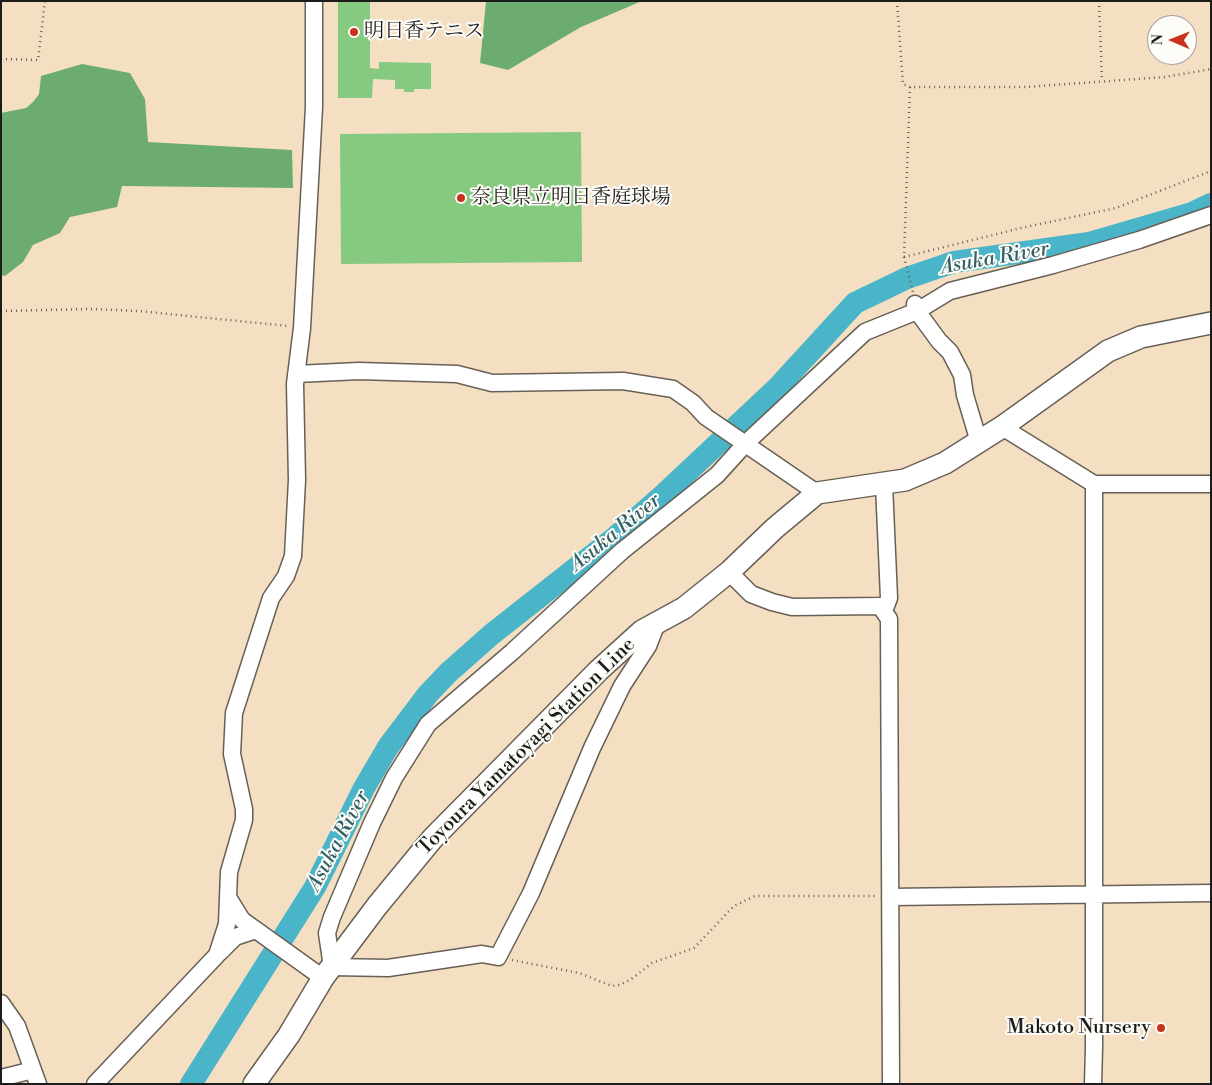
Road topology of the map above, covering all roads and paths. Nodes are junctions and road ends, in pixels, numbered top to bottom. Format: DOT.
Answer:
graph roads {
  1 [pos="44,1"];
  2 [pos="314,1"];
  3 [pos="897,1"];
  4 [pos="1098,1"];
  5 [pos="1,60"];
  6 [pos="1211,69"];
  7 [pos="1102,81"];
  8 [pos="910,87"];
  9 [pos="1211,171"];
  10 [pos="1211,215"];
  11 [pos="904,257"];
  12 [pos="916,307"];
  13 [pos="1,312"];
  14 [pos="1211,323"];
  15 [pos="302,328"];
  16 [pos="296,374"];
  17 [pos="1002,426"];
  18 [pos="743,442"];
  19 [pos="979,442"];
  20 [pos="884,484"];
  21 [pos="1094,484"];
  22 [pos="1211,484"];
  23 [pos="817,493"];
  24 [pos="729,572"];
  25 [pos="884,611"];
  26 [pos="657,623"];
  27 [pos="1211,893"];
  28 [pos="1093,894"];
  29 [pos="228,897"];
  30 [pos="890,897"];
  31 [pos="261,933"];
  32 [pos="217,954"];
  33 [pos="498,957"];
  34 [pos="323,972"];
  35 [pos="2,1006"];
  36 [pos="35,1077"];
  37 [pos="1,1078"];
  38 [pos="94,1084"];
  39 [pos="254,1084"];
  40 [pos="891,1084"];
  41 [pos="1092,1084"];
  1 -- 5 [label="path"];
  2 -- 15 [label="street"];
  3 -- 8 [label="path"];
  4 -- 7 [label="path"];
  6 -- 7 [label="path"];
  7 -- 8 [label="path"];
  8 -- 11 [label="path"];
  9 -- 11 [label="path"];
  10 -- 12 [label="street"];
  11 -- 12 [label="path"];
  12 -- 18 [label="street"];
  12 -- 19 [label="street"];
  13 -- 15 [label="path"];
  14 -- 17 [label="main road"];
  15 -- 16 [label="street"];
  16 -- 18 [label="street"];
  16 -- 29 [label="street"];
  17 -- 19 [label="main road"];
  17 -- 21 [label="street"];
  18 -- 23 [label="street"];
  18 -- 34 [label="street"];
  19 -- 20 [label="main road"];
  20 -- 23 [label="main road"];
  20 -- 25 [label="street"];
  21 -- 22 [label="street"];
  21 -- 28 [label="street"];
  23 -- 24 [label="main road, Toyoura Yamatoyagi Station Line"];
  24 -- 25 [label="street"];
  24 -- 26 [label="main road, Toyoura Yamatoyagi Station Line"];
  25 -- 30 [label="street"];
  26 -- 33 [label="street"];
  26 -- 34 [label="main road, Toyoura Yamatoyagi Station Line"];
  27 -- 28 [label="street"];
  28 -- 30 [label="street"];
  28 -- 41 [label="street"];
  29 -- 31 [label="street"];
  29 -- 32 [label="street"];
  30 -- 33 [label="path"];
  30 -- 40 [label="street"];
  31 -- 32 [label="street"];
  31 -- 34 [label="street"];
  32 -- 38 [label="street"];
  33 -- 34 [label="street"];
  34 -- 39 [label="main road, Toyoura Yamatoyagi Station Line"];
  35 -- 36 [label="street"];
  36 -- 37 [label="street"];
}
